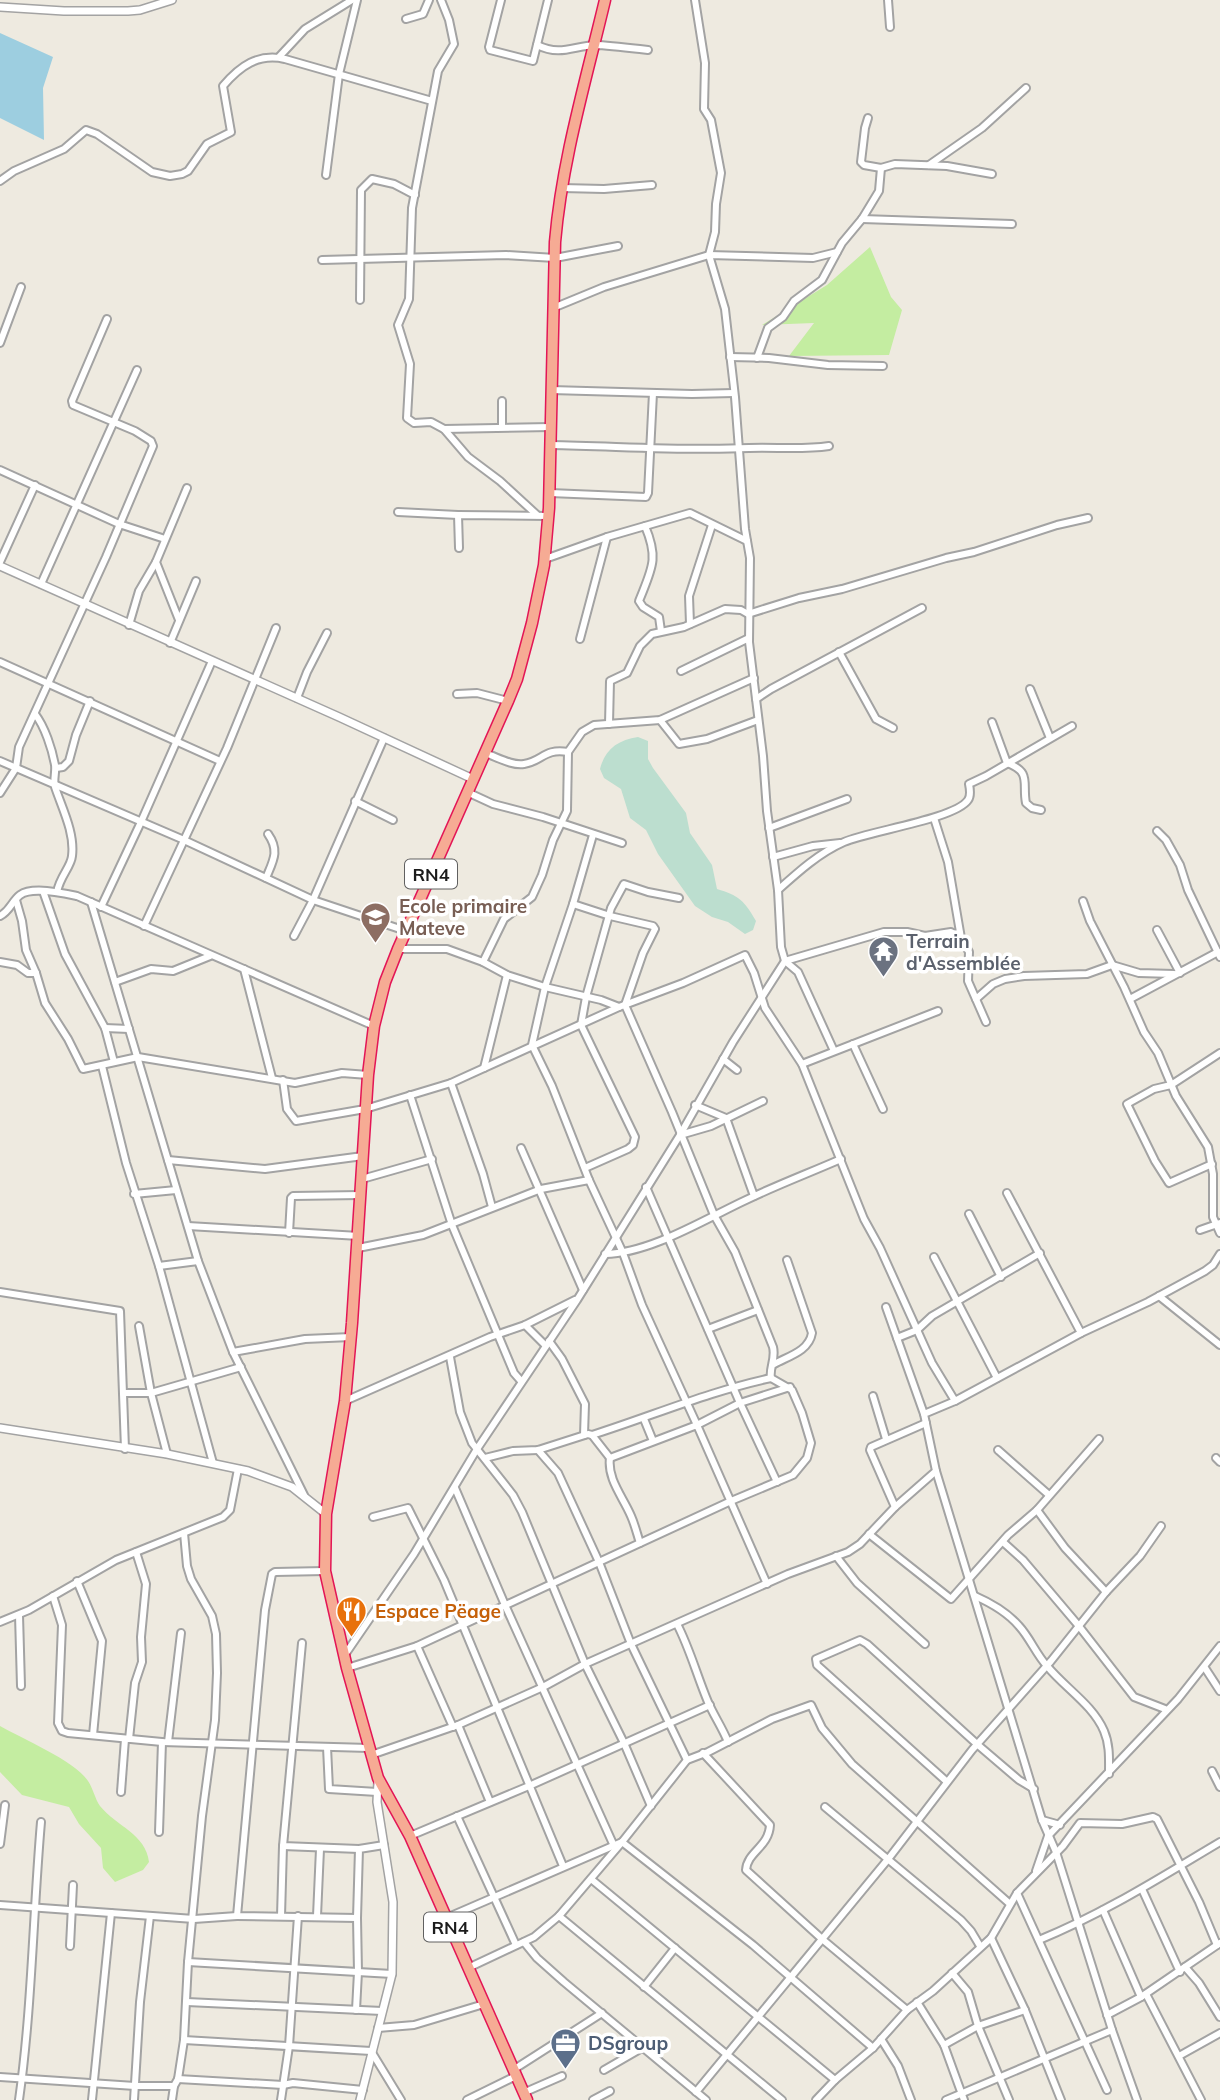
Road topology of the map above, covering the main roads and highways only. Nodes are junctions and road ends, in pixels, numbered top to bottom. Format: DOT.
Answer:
graph roads {
  1 [pos="605,0"];
  2 [pos="525,2097"];
  1 -- 2 [label="highway, RN4"];
}
